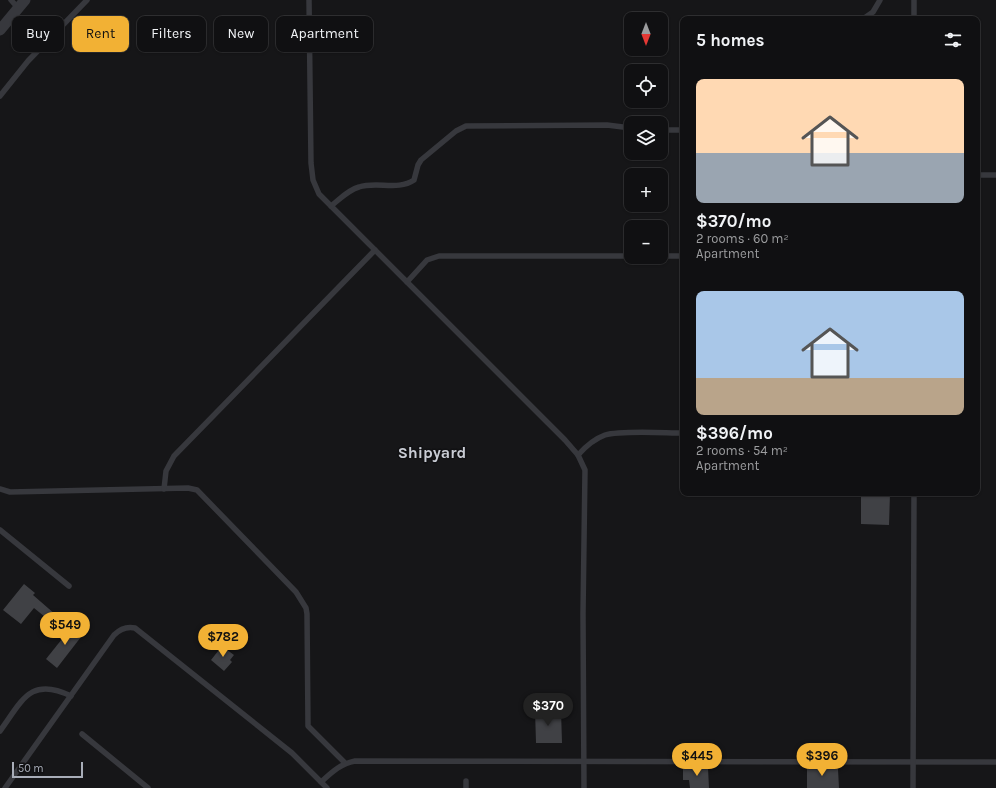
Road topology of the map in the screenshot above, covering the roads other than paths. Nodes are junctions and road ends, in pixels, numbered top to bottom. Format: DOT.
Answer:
graph roads {
  1 [pos="87,0"];
  2 [pos="309,0"];
  3 [pos="880,0"];
  4 [pos="914,0"];
  5 [pos="18,3"];
  6 [pos="867,16"];
  7 [pos="914,16"];
  8 [pos="0,30"];
  9 [pos="0,96"];
  10 [pos="624,127"];
  11 [pos="668,130"];
  12 [pos="680,130"];
  13 [pos="980,175"];
  14 [pos="996,175"];
  15 [pos="331,206"];
  16 [pos="375,250"];
  17 [pos="624,256"];
  18 [pos="668,256"];
  19 [pos="680,256"];
  20 [pos="407,282"];
  21 [pos="680,433"];
  22 [pos="578,455"];
  23 [pos="0,489"];
  24 [pos="164,489"];
  25 [pos="914,496"];
  26 [pos="0,530"];
  27 [pos="70,586"];
  28 [pos="71,696"];
  29 [pos="0,731"];
  30 [pos="82,734"];
  31 [pos="584,760"];
  32 [pos="913,762"];
  33 [pos="996,762"];
  34 [pos="345,763"];
  35 [pos="466,781"];
  36 [pos="321,782"];
  37 [pos="5,788"];
  38 [pos="148,788"];
  39 [pos="327,788"];
  40 [pos="466,788"];
  41 [pos="584,788"];
  42 [pos="913,788"];
  1 -- 9 [label="lane"];
  2 -- 15 [label="lane"];
  3 -- 6 [label="lane"];
  4 -- 7 [label="lane"];
  5 -- 8 [label="street"];
  10 -- 15 [label="lane"];
  11 -- 12 [label="lane"];
  13 -- 14 [label="lane"];
  15 -- 16 [label="lane"];
  16 -- 20 [label="lane"];
  16 -- 24 [label="lane"];
  17 -- 20 [label="lane"];
  18 -- 19 [label="lane"];
  20 -- 22 [label="lane"];
  21 -- 22 [label="lane"];
  22 -- 31 [label="lane"];
  23 -- 24 [label="lane"];
  24 -- 34 [label="lane"];
  25 -- 32 [label="lane"];
  26 -- 27 [label="lane"];
  28 -- 29 [label="lane"];
  28 -- 36 [label="lane"];
  28 -- 37 [label="lane"];
  30 -- 38 [label="lane"];
  31 -- 32 [label="lane"];
  31 -- 34 [label="lane"];
  31 -- 41 [label="lane"];
  32 -- 33 [label="lane"];
  32 -- 42 [label="lane"];
  34 -- 36 [label="lane"];
  35 -- 40 [label="lane"];
  36 -- 39 [label="lane"];
}
